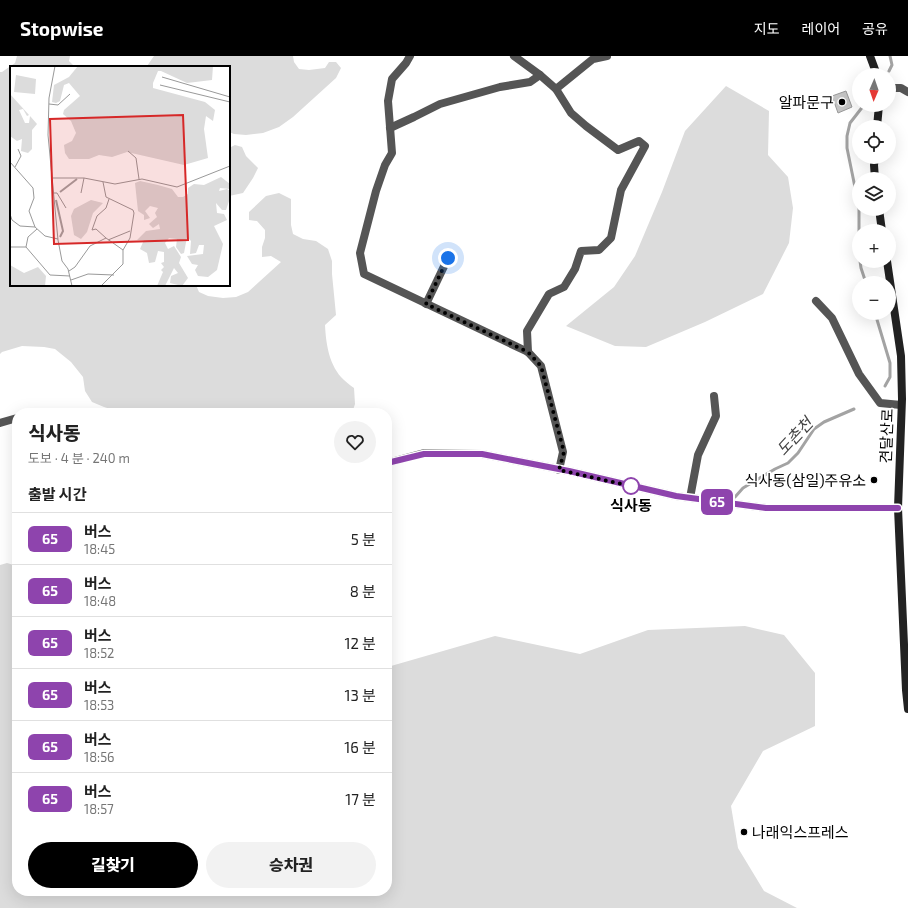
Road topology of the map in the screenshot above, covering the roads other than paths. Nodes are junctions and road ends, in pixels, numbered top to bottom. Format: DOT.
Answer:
graph roads {
  1 [pos="410,56"];
  2 [pos="514,56"];
  3 [pos="608,56"];
  4 [pos="870,56"];
  5 [pos="874,68"];
  6 [pos="540,75"];
  7 [pos="896,88"];
  8 [pos="556,89"];
  9 [pos="908,92"];
  10 [pos="390,128"];
  11 [pos="448,258"];
  12 [pos="888,268"];
  13 [pos="816,301"];
  14 [pos="426,304"];
  15 [pos="528,352"];
  16 [pos="714,396"];
  17 [pos="901,405"];
  18 [pos="12,419"];
  19 [pos="0,423"];
  20 [pos="392,462"];
  21 [pos="559,470"];
  22 [pos="690,498"];
  23 [pos="898,508"];
  24 [pos="908,708"];
  1 -- 10 [label="street"];
  2 -- 6 [label="street"];
  3 -- 8 [label="street"];
  4 -- 5 [label="street"];
  6 -- 8 [label="street"];
  6 -- 10 [label="street"];
  7 -- 9 [label="street"];
  8 -- 15 [label="street"];
  10 -- 14 [label="street"];
  11 -- 14 [label="street"];
  12 -- 17 [label="street, 견달산로"];
  13 -- 17 [label="street"];
  14 -- 15 [label="street"];
  15 -- 21 [label="street"];
  16 -- 22 [label="street"];
  17 -- 23 [label="street, 견달산로"];
  18 -- 19 [label="street"];
  20 -- 21 [label="street"];
  21 -- 22 [label="street"];
  22 -- 23 [label="street"];
  23 -- 24 [label="street, 견달산로"];
}
